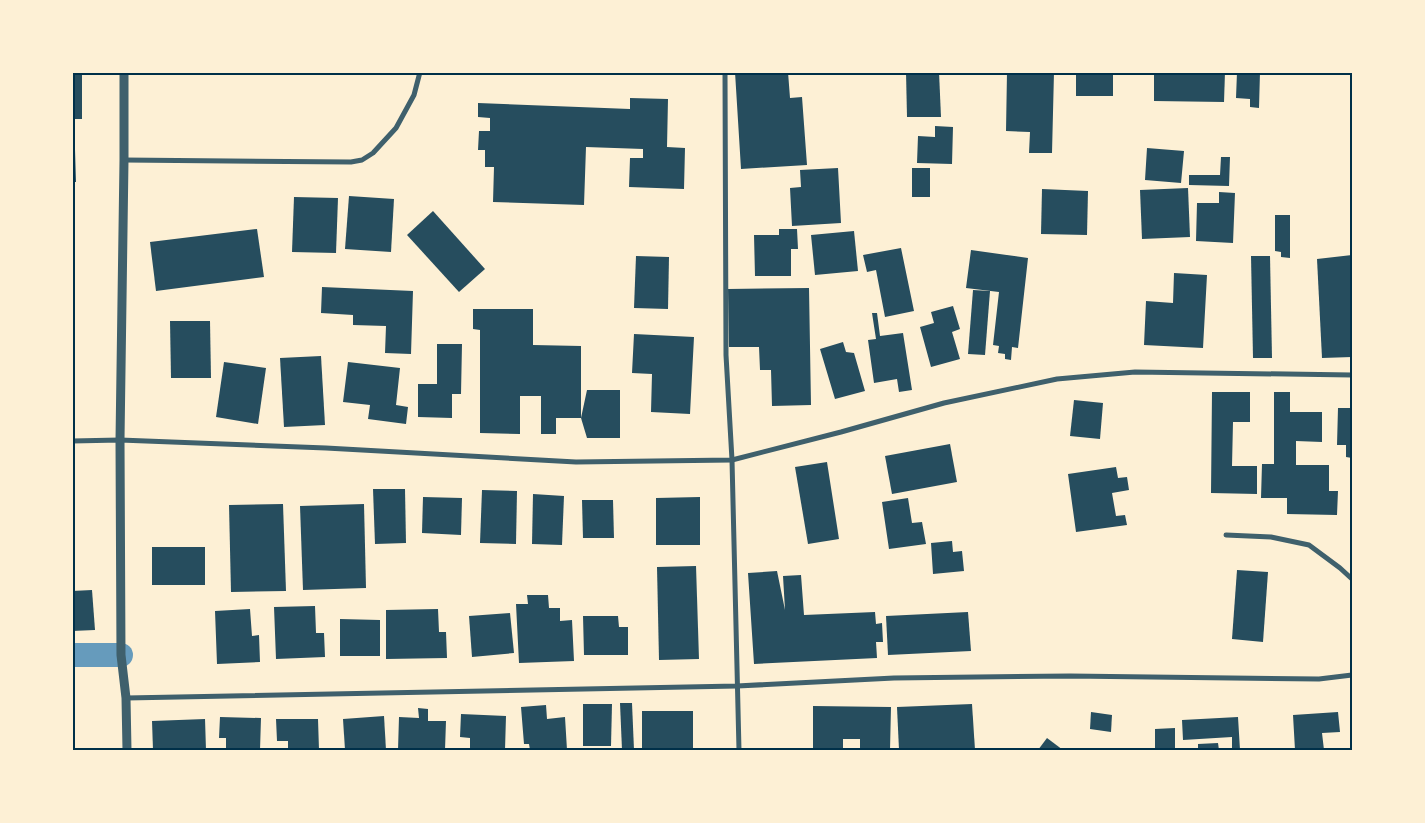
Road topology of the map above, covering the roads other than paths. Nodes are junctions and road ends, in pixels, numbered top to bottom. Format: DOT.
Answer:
graph roads {
  1 [pos="124,72"];
  2 [pos="420,72"];
  3 [pos="725,72"];
  4 [pos="124,160"];
  5 [pos="1352,375"];
  6 [pos="120,440"];
  7 [pos="72,441"];
  8 [pos="732,460"];
  9 [pos="1226,535"];
  10 [pos="1352,579"];
  11 [pos="1352,675"];
  12 [pos="737,686"];
  13 [pos="126,698"];
  14 [pos="126,750"];
  15 [pos="738,750"];
  1 -- 4 [label="street"];
  2 -- 4 [label="street"];
  3 -- 8 [label="street"];
  4 -- 6 [label="street"];
  5 -- 8 [label="street"];
  6 -- 7 [label="street"];
  6 -- 8 [label="street"];
  6 -- 13 [label="street"];
  8 -- 12 [label="street"];
  9 -- 10 [label="street"];
  11 -- 12 [label="street"];
  12 -- 13 [label="street"];
  12 -- 15 [label="street"];
  13 -- 14 [label="street"];
}
